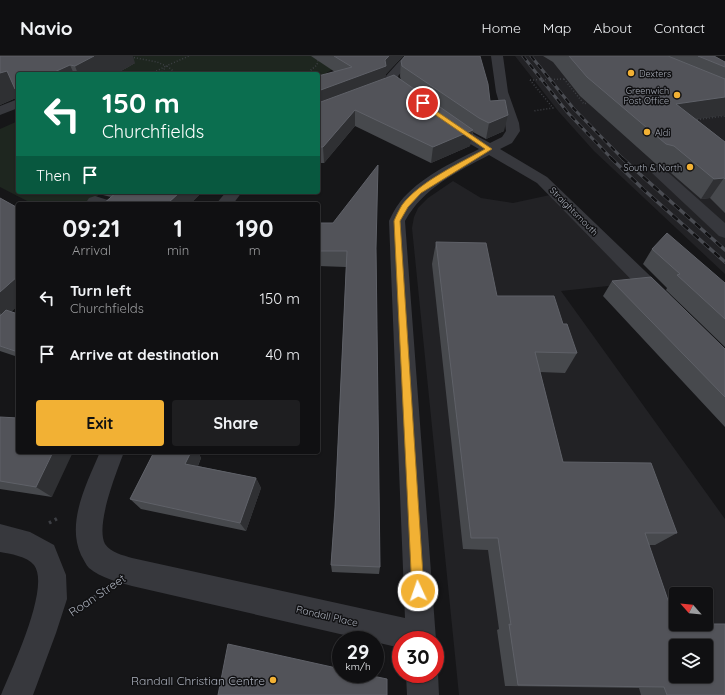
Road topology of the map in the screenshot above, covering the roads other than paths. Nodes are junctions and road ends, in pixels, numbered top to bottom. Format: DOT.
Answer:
graph roads {
  1 [pos="410,56"];
  2 [pos="497,56"];
  3 [pos="394,84"];
  4 [pos="380,90"];
  5 [pos="406,92"];
  6 [pos="16,104"];
  7 [pos="0,111"];
  8 [pos="434,112"];
  9 [pos="489,149"];
  10 [pos="657,170"];
  11 [pos="232,194"];
  12 [pos="226,202"];
  13 [pos="725,232"];
  14 [pos="671,308"];
  15 [pos="111,454"];
  16 [pos="8,540"];
  17 [pos="132,572"];
  18 [pos="420,631"];
  19 [pos="392,632"];
  20 [pos="422,683"];
  21 [pos="17,695"];
  22 [pos="423,695"];
  1 -- 3 [label="street"];
  2 -- 9 [label="street"];
  3 -- 4 [label="street"];
  3 -- 5 [label="street"];
  6 -- 7 [label="street"];
  8 -- 9 [label="street, Straightsmouth"];
  9 -- 14 [label="street, Straightsmouth"];
  9 -- 18 [label="street, Randall Place"];
  10 -- 13 [label="street"];
  11 -- 12 [label="street"];
  15 -- 17 [label="street, Roan Street"];
  16 -- 21 [label="street"];
  17 -- 19 [label="street, Randall Place"];
  20 -- 22 [label="street"];
}
